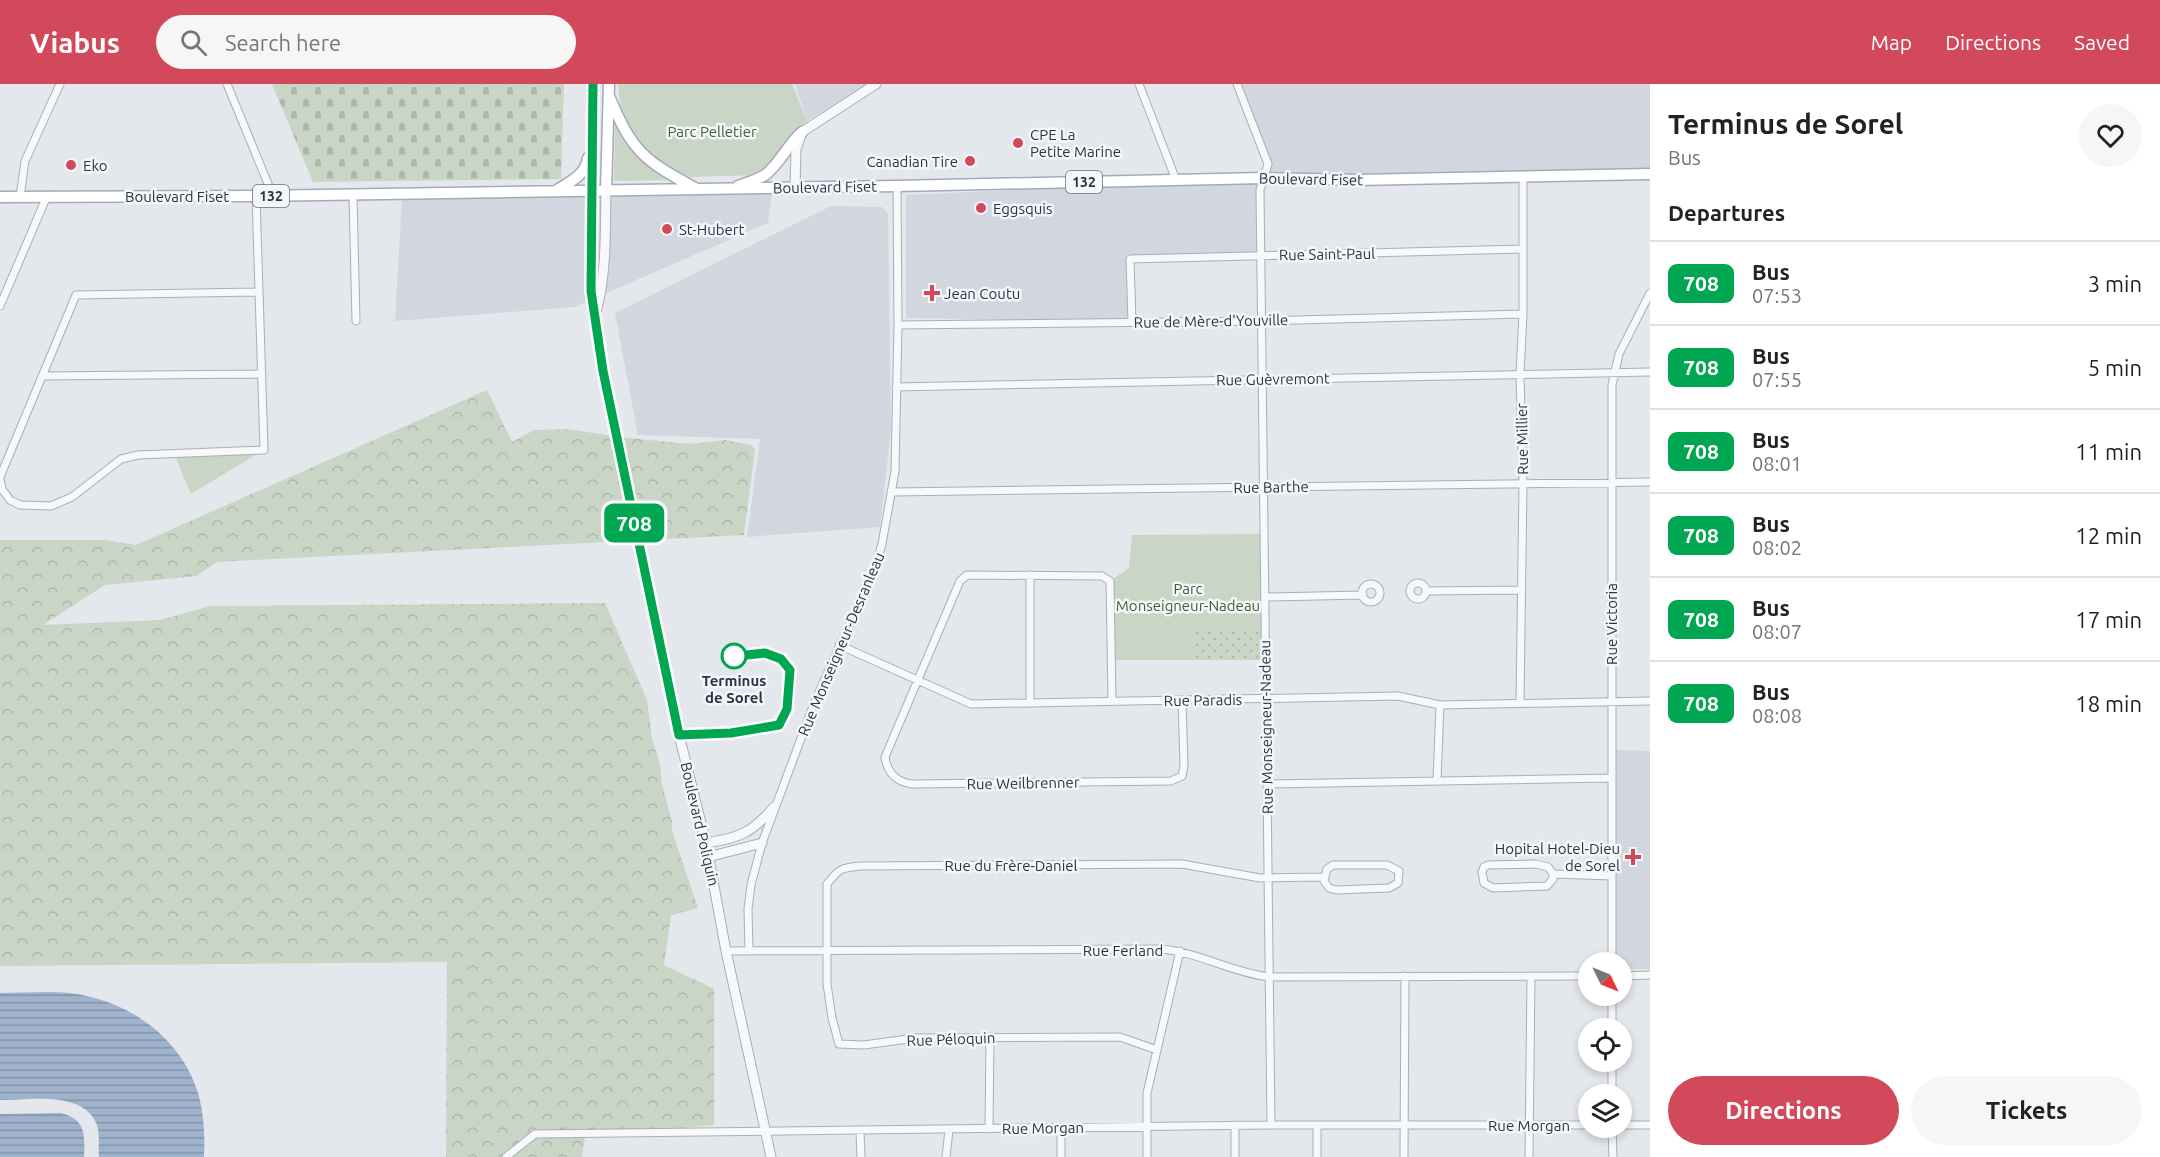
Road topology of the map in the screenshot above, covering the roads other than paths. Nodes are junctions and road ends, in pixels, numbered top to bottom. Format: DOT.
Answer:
graph roads {
  1 [pos="60,84"];
  2 [pos="227,84"];
  3 [pos="593,84"];
  4 [pos="609,84"];
  5 [pos="876,84"];
  6 [pos="1139,84"];
  7 [pos="1237,84"];
  8 [pos="609,96"];
  9 [pos="802,132"];
  10 [pos="593,134"];
  11 [pos="1650,174"];
  12 [pos="1523,176"];
  13 [pos="1263,177"];
  14 [pos="1176,180"];
  15 [pos="897,186"];
  16 [pos="795,187"];
  17 [pos="731,189"];
  18 [pos="555,190"];
  19 [pos="698,190"];
  20 [pos="592,191"];
  21 [pos="606,191"];
  22 [pos="353,195"];
  23 [pos="20,196"];
  24 [pos="47,196"];
  25 [pos="256,196"];
  26 [pos="273,196"];
  27 [pos="0,197"];
  28 [pos="1524,249"];
  29 [pos="1261,256"];
  30 [pos="259,292"];
  31 [pos="1650,293"];
  32 [pos="0,306"];
  33 [pos="595,314"];
  34 [pos="1523,315"];
  35 [pos="356,321"];
  36 [pos="1262,321"];
  37 [pos="1132,322"];
  38 [pos="898,325"];
  39 [pos="1650,372"];
  40 [pos="1614,373"];
  41 [pos="262,374"];
  42 [pos="1520,375"];
  43 [pos="42,376"];
  44 [pos="1262,379"];
  45 [pos="896,387"];
  46 [pos="0,478"];
  47 [pos="1650,482"];
  48 [pos="1611,483"];
  49 [pos="1523,484"];
  50 [pos="1263,487"];
  51 [pos="892,492"];
  52 [pos="1030,575"];
  53 [pos="1522,590"];
  54 [pos="1426,591"];
  55 [pos="1363,595"];
  56 [pos="1265,597"];
  57 [pos="839,645"];
  58 [pos="917,681"];
  59 [pos="1266,698"];
  60 [pos="1182,700"];
  61 [pos="1112,701"];
  62 [pos="1611,701"];
  63 [pos="1650,701"];
  64 [pos="1030,702"];
  65 [pos="1521,703"];
  66 [pos="1440,705"];
  67 [pos="1612,778"];
  68 [pos="1437,781"];
  69 [pos="1267,784"];
  70 [pos="774,807"];
  71 [pos="738,837"];
  72 [pos="706,843"];
  73 [pos="762,843"];
  74 [pos="708,857"];
  75 [pos="1553,874"];
  76 [pos="1611,876"];
  77 [pos="1268,878"];
  78 [pos="1324,878"];
  79 [pos="826,950"];
  80 [pos="726,951"];
  81 [pos="749,951"];
  82 [pos="1180,951"];
  83 [pos="1612,952"];
  84 [pos="1650,975"];
  85 [pos="1405,976"];
  86 [pos="1531,976"];
  87 [pos="1578,976"];
  88 [pos="1632,976"];
  89 [pos="1270,977"];
  90 [pos="990,1037"];
  91 [pos="1157,1050"];
  92 [pos="1235,1125"];
  93 [pos="1271,1125"];
  94 [pos="1317,1125"];
  95 [pos="1404,1125"];
  96 [pos="1530,1125"];
  97 [pos="1578,1125"];
  98 [pos="1632,1125"];
  99 [pos="1650,1125"];
  100 [pos="1147,1127"];
  101 [pos="1061,1128"];
  102 [pos="989,1129"];
  103 [pos="949,1130"];
  104 [pos="860,1131"];
  105 [pos="766,1132"];
  106 [pos="1612,1138"];
  107 [pos="506,1157"];
  108 [pos="771,1157"];
  109 [pos="861,1157"];
  110 [pos="946,1157"];
  111 [pos="1061,1157"];
  112 [pos="1147,1157"];
  113 [pos="1235,1157"];
  114 [pos="1317,1157"];
  115 [pos="1404,1157"];
  116 [pos="1529,1157"];
  117 [pos="1613,1157"];
  1 -- 23 [label="street"];
  2 -- 26 [label="street"];
  3 -- 10 [label="main road, Boulevard Poliquin"];
  4 -- 8 [label="main road, Boulevard Poliquin"];
  5 -- 9 [label="street"];
  6 -- 14 [label="street"];
  7 -- 13 [label="street, Rue Monseigneur-Nadeau"];
  8 -- 19 [label="main road"];
  8 -- 21 [label="main road, Boulevard Poliquin"];
  9 -- 16 [label="street"];
  9 -- 17 [label="main road"];
  10 -- 18 [label="main road"];
  10 -- 20 [label="main road, Boulevard Poliquin"];
  11 -- 12 [label="main road, Boulevard Fiset / 132"];
  12 -- 13 [label="main road, Boulevard Fiset / 132"];
  12 -- 28 [label="street, Rue Millier"];
  13 -- 14 [label="main road, Boulevard Fiset / 132"];
  13 -- 29 [label="street, Rue Monseigneur-Nadeau"];
  14 -- 15 [label="main road, Boulevard Fiset / 132"];
  15 -- 16 [label="main road, Boulevard Fiset / 132"];
  15 -- 38 [label="street, Rue Monseigneur-Desranleau"];
  16 -- 17 [label="main road, Boulevard Fiset / 132"];
  17 -- 19 [label="main road, Boulevard Fiset / 132"];
  18 -- 20 [label="main road, Boulevard Fiset / 132"];
  18 -- 22 [label="main road, Boulevard Fiset / 132"];
  19 -- 21 [label="main road, Boulevard Fiset / 132"];
  20 -- 21 [label="main road, Boulevard Fiset / 132"];
  20 -- 33 [label="street, Boulevard Poliquin"];
  21 -- 33 [label="street, Boulevard Poliquin"];
  22 -- 26 [label="main road, Boulevard Fiset / 132"];
  22 -- 35 [label="street"];
  23 -- 24 [label="main road, Boulevard Fiset / 132"];
  23 -- 27 [label="main road, Boulevard Fiset / 132"];
  24 -- 25 [label="main road, Boulevard Fiset / 132"];
  24 -- 32 [label="street"];
  25 -- 26 [label="main road, Boulevard Fiset / 132"];
  25 -- 30 [label="street"];
  28 -- 29 [label="street, Rue Saint-Paul"];
  28 -- 34 [label="street, Rue Millier"];
  29 -- 36 [label="street, Rue Monseigneur-Nadeau"];
  29 -- 37 [label="street, Rue Saint-Paul"];
  30 -- 41 [label="street"];
  30 -- 43 [label="street"];
  31 -- 40 [label="street, Rue Victoria"];
  33 -- 72 [label="street, Boulevard Poliquin"];
  34 -- 36 [label="street, Rue de Mère-d'Youville"];
  34 -- 42 [label="street, Rue Millier"];
  36 -- 37 [label="street, Rue de Mère-d'Youville"];
  36 -- 44 [label="street, Rue Monseigneur-Nadeau"];
  37 -- 38 [label="street, Rue de Mère-d'Youville"];
  38 -- 45 [label="street, Rue Monseigneur-Desranleau"];
  39 -- 40 [label="street, Rue Guèvremont"];
  40 -- 42 [label="street, Rue Guèvremont"];
  40 -- 48 [label="street, Rue Victoria"];
  41 -- 43 [label="street"];
  41 -- 46 [label="street"];
  42 -- 44 [label="street, Rue Guèvremont"];
  42 -- 49 [label="street, Rue Millier"];
  43 -- 46 [label="street"];
  44 -- 45 [label="street, Rue Guèvremont"];
  44 -- 50 [label="street, Rue Monseigneur-Nadeau"];
  45 -- 51 [label="street, Rue Monseigneur-Desranleau"];
  47 -- 48 [label="street, Rue Barthe"];
  48 -- 49 [label="street, Rue Barthe"];
  48 -- 62 [label="street, Rue Victoria"];
  49 -- 50 [label="street, Rue Barthe"];
  49 -- 53 [label="street, Rue Millier"];
  50 -- 51 [label="street, Rue Barthe"];
  50 -- 56 [label="street, Rue Monseigneur-Nadeau"];
  51 -- 57 [label="street, Rue Monseigneur-Desranleau"];
  52 -- 58 [label="street"];
  52 -- 61 [label="street"];
  52 -- 64 [label="street"];
  53 -- 54 [label="street"];
  53 -- 65 [label="street, Rue Millier"];
  55 -- 56 [label="street"];
  56 -- 59 [label="street, Rue Monseigneur-Nadeau"];
  57 -- 58 [label="street, Rue Paradis"];
  57 -- 70 [label="street, Rue Monseigneur-Desranleau"];
  58 -- 60 [label="street, Rue Weilbrenner"];
  58 -- 64 [label="street, Rue Paradis"];
  59 -- 60 [label="street, Rue Paradis"];
  59 -- 66 [label="street, Rue Paradis"];
  59 -- 69 [label="street, Rue Monseigneur-Nadeau"];
  60 -- 61 [label="street, Rue Paradis"];
  61 -- 64 [label="street, Rue Paradis"];
  62 -- 63 [label="street, Rue Paradis"];
  62 -- 65 [label="street, Rue Paradis"];
  62 -- 67 [label="street, Rue Victoria"];
  65 -- 66 [label="street, Rue Paradis"];
  66 -- 68 [label="street"];
  67 -- 68 [label="street"];
  67 -- 76 [label="street, Rue Victoria"];
  68 -- 69 [label="street"];
  69 -- 77 [label="street, Rue Monseigneur-Nadeau"];
  70 -- 71 [label="street"];
  70 -- 73 [label="street, Rue Monseigneur-Desranleau"];
  71 -- 72 [label="street"];
  71 -- 73 [label="street"];
  72 -- 74 [label="street, Boulevard Poliquin"];
  73 -- 74 [label="street"];
  73 -- 81 [label="street, Rue Monseigneur-Desranleau"];
  74 -- 80 [label="street, Boulevard Poliquin"];
  75 -- 75 [label="street"];
  75 -- 76 [label="street"];
  76 -- 83 [label="street, Rue Victoria"];
  77 -- 78 [label="street, Rue du Frère-Daniel"];
  77 -- 79 [label="street, Rue du Frère-Daniel"];
  77 -- 89 [label="street, Rue Monseigneur-Nadeau"];
  78 -- 78 [label="street"];
  79 -- 81 [label="street, Rue Ferland"];
  79 -- 82 [label="street, Rue Ferland"];
  79 -- 90 [label="street, Rue Péloquin"];
  80 -- 81 [label="street, Rue Ferland"];
  80 -- 105 [label="street, Boulevard Poliquin"];
  82 -- 89 [label="street, Rue Ferland"];
  82 -- 91 [label="street"];
  84 -- 88 [label="street"];
  85 -- 86 [label="street, Rue Ferland"];
  85 -- 89 [label="street, Rue Ferland"];
  85 -- 95 [label="street"];
  86 -- 87 [label="street, Rue Ferland"];
  86 -- 96 [label="street"];
  89 -- 93 [label="street, Rue Monseigneur-Nadeau"];
  90 -- 91 [label="street, Rue Péloquin"];
  90 -- 102 [label="street"];
  91 -- 100 [label="street"];
  92 -- 93 [label="street, Rue Morgan"];
  92 -- 100 [label="street, Rue Morgan"];
  92 -- 113 [label="street"];
  93 -- 94 [label="street, Rue Morgan"];
  94 -- 95 [label="street, Rue Morgan"];
  94 -- 114 [label="street"];
  95 -- 96 [label="street, Rue Morgan"];
  95 -- 115 [label="street"];
  96 -- 97 [label="street, Rue Morgan"];
  96 -- 116 [label="street"];
  98 -- 99 [label="street"];
  100 -- 101 [label="street, Rue Morgan"];
  100 -- 112 [label="street"];
  101 -- 102 [label="street, Rue Morgan"];
  101 -- 111 [label="street"];
  102 -- 103 [label="street, Rue Morgan"];
  103 -- 104 [label="street, Rue Morgan"];
  103 -- 110 [label="street"];
  104 -- 105 [label="street, Rue Morgan"];
  104 -- 109 [label="street"];
  105 -- 107 [label="street, Rue Morgan"];
  105 -- 108 [label="street, Boulevard Poliquin"];
  106 -- 117 [label="street"];
}
